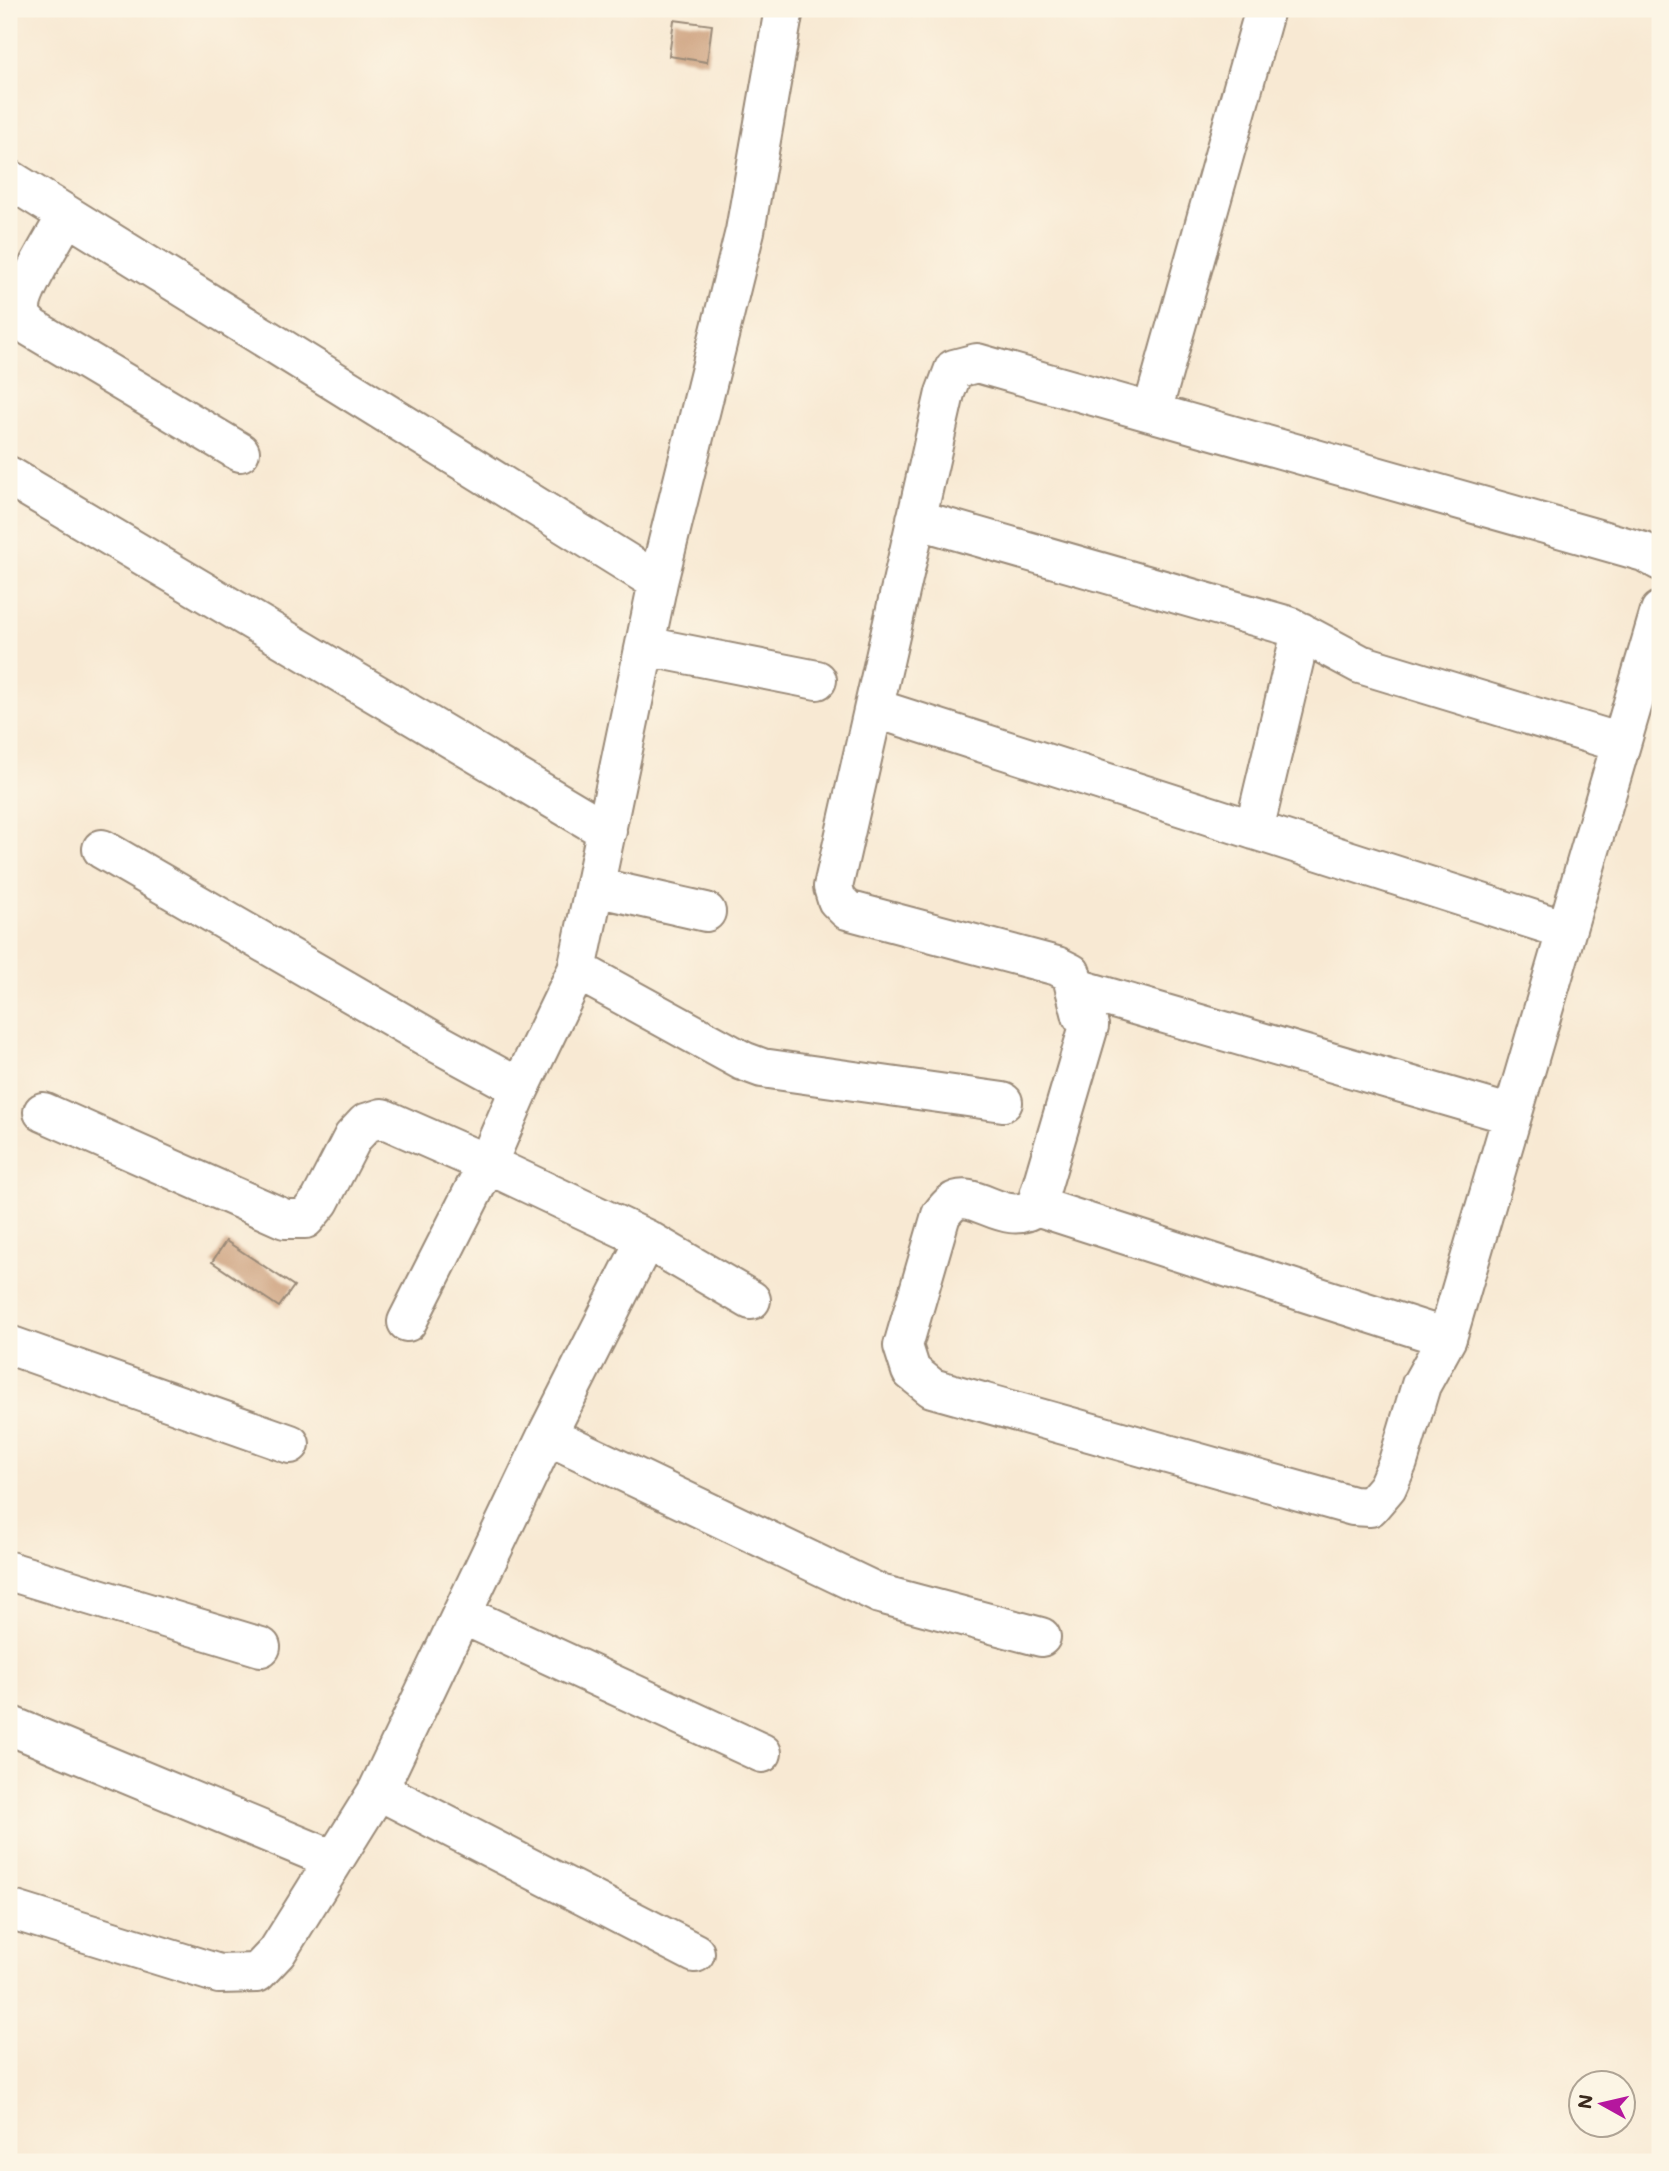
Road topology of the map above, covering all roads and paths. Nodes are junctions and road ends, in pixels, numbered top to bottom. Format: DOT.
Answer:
graph roads {
  1 [pos="784,9"];
  2 [pos="1265,9"];
  3 [pos="9,179"];
  4 [pos="67,215"];
  5 [pos="1152,412"];
  6 [pos="240,452"];
  7 [pos="9,476"];
  8 [pos="916,519"];
  9 [pos="1660,561"];
  10 [pos="658,582"];
  11 [pos="1660,611"];
  12 [pos="1301,632"];
  13 [pos="645,646"];
  14 [pos="817,680"];
  15 [pos="874,708"];
  16 [pos="1621,743"];
  17 [pos="1254,830"];
  18 [pos="607,831"];
  19 [pos="102,849"];
  20 [pos="595,887"];
  21 [pos="706,912"];
  22 [pos="1566,930"];
  23 [pos="577,970"];
  24 [pos="1076,988"];
  25 [pos="520,1088"];
  26 [pos="1003,1102"];
  27 [pos="43,1112"];
  28 [pos="1512,1115"];
  29 [pos="487,1164"];
  30 [pos="1036,1206"];
  31 [pos="646,1238"];
  32 [pos="751,1300"];
  33 [pos="407,1322"];
  34 [pos="1447,1338"];
  35 [pos="9,1345"];
  36 [pos="547,1435"];
  37 [pos="290,1444"];
  38 [pos="9,1571"];
  39 [pos="463,1615"];
  40 [pos="1041,1637"];
  41 [pos="261,1647"];
  42 [pos="9,1725"];
  43 [pos="762,1754"];
  44 [pos="378,1790"];
  45 [pos="334,1860"];
  46 [pos="9,1909"];
  47 [pos="695,1953"];
  1 -- 10 [label="street"];
  2 -- 5 [label="street"];
  3 -- 4 [label="street"];
  4 -- 6 [label="street"];
  4 -- 10 [label="street"];
  5 -- 8 [label="street"];
  5 -- 9 [label="street"];
  7 -- 18 [label="street"];
  8 -- 12 [label="street"];
  8 -- 15 [label="street"];
  10 -- 13 [label="street"];
  11 -- 16 [label="street"];
  12 -- 16 [label="street"];
  12 -- 17 [label="street"];
  13 -- 14 [label="street"];
  13 -- 18 [label="street"];
  15 -- 17 [label="street"];
  15 -- 24 [label="street"];
  16 -- 22 [label="street"];
  17 -- 22 [label="street"];
  18 -- 20 [label="street"];
  19 -- 25 [label="street"];
  20 -- 21 [label="street"];
  20 -- 23 [label="street"];
  22 -- 28 [label="street"];
  23 -- 25 [label="street"];
  23 -- 26 [label="street"];
  24 -- 28 [label="street"];
  24 -- 30 [label="street"];
  25 -- 29 [label="street"];
  27 -- 29 [label="street"];
  28 -- 34 [label="street"];
  29 -- 31 [label="street"];
  29 -- 33 [label="street"];
  30 -- 34 [label="street"];
  30 -- 34 [label="street"];
  31 -- 32 [label="street"];
  31 -- 36 [label="street"];
  35 -- 37 [label="street"];
  36 -- 39 [label="street"];
  36 -- 40 [label="street"];
  38 -- 41 [label="street"];
  39 -- 43 [label="street"];
  39 -- 44 [label="street"];
  42 -- 45 [label="street"];
  44 -- 45 [label="street"];
  44 -- 47 [label="street"];
  45 -- 46 [label="street"];
}
